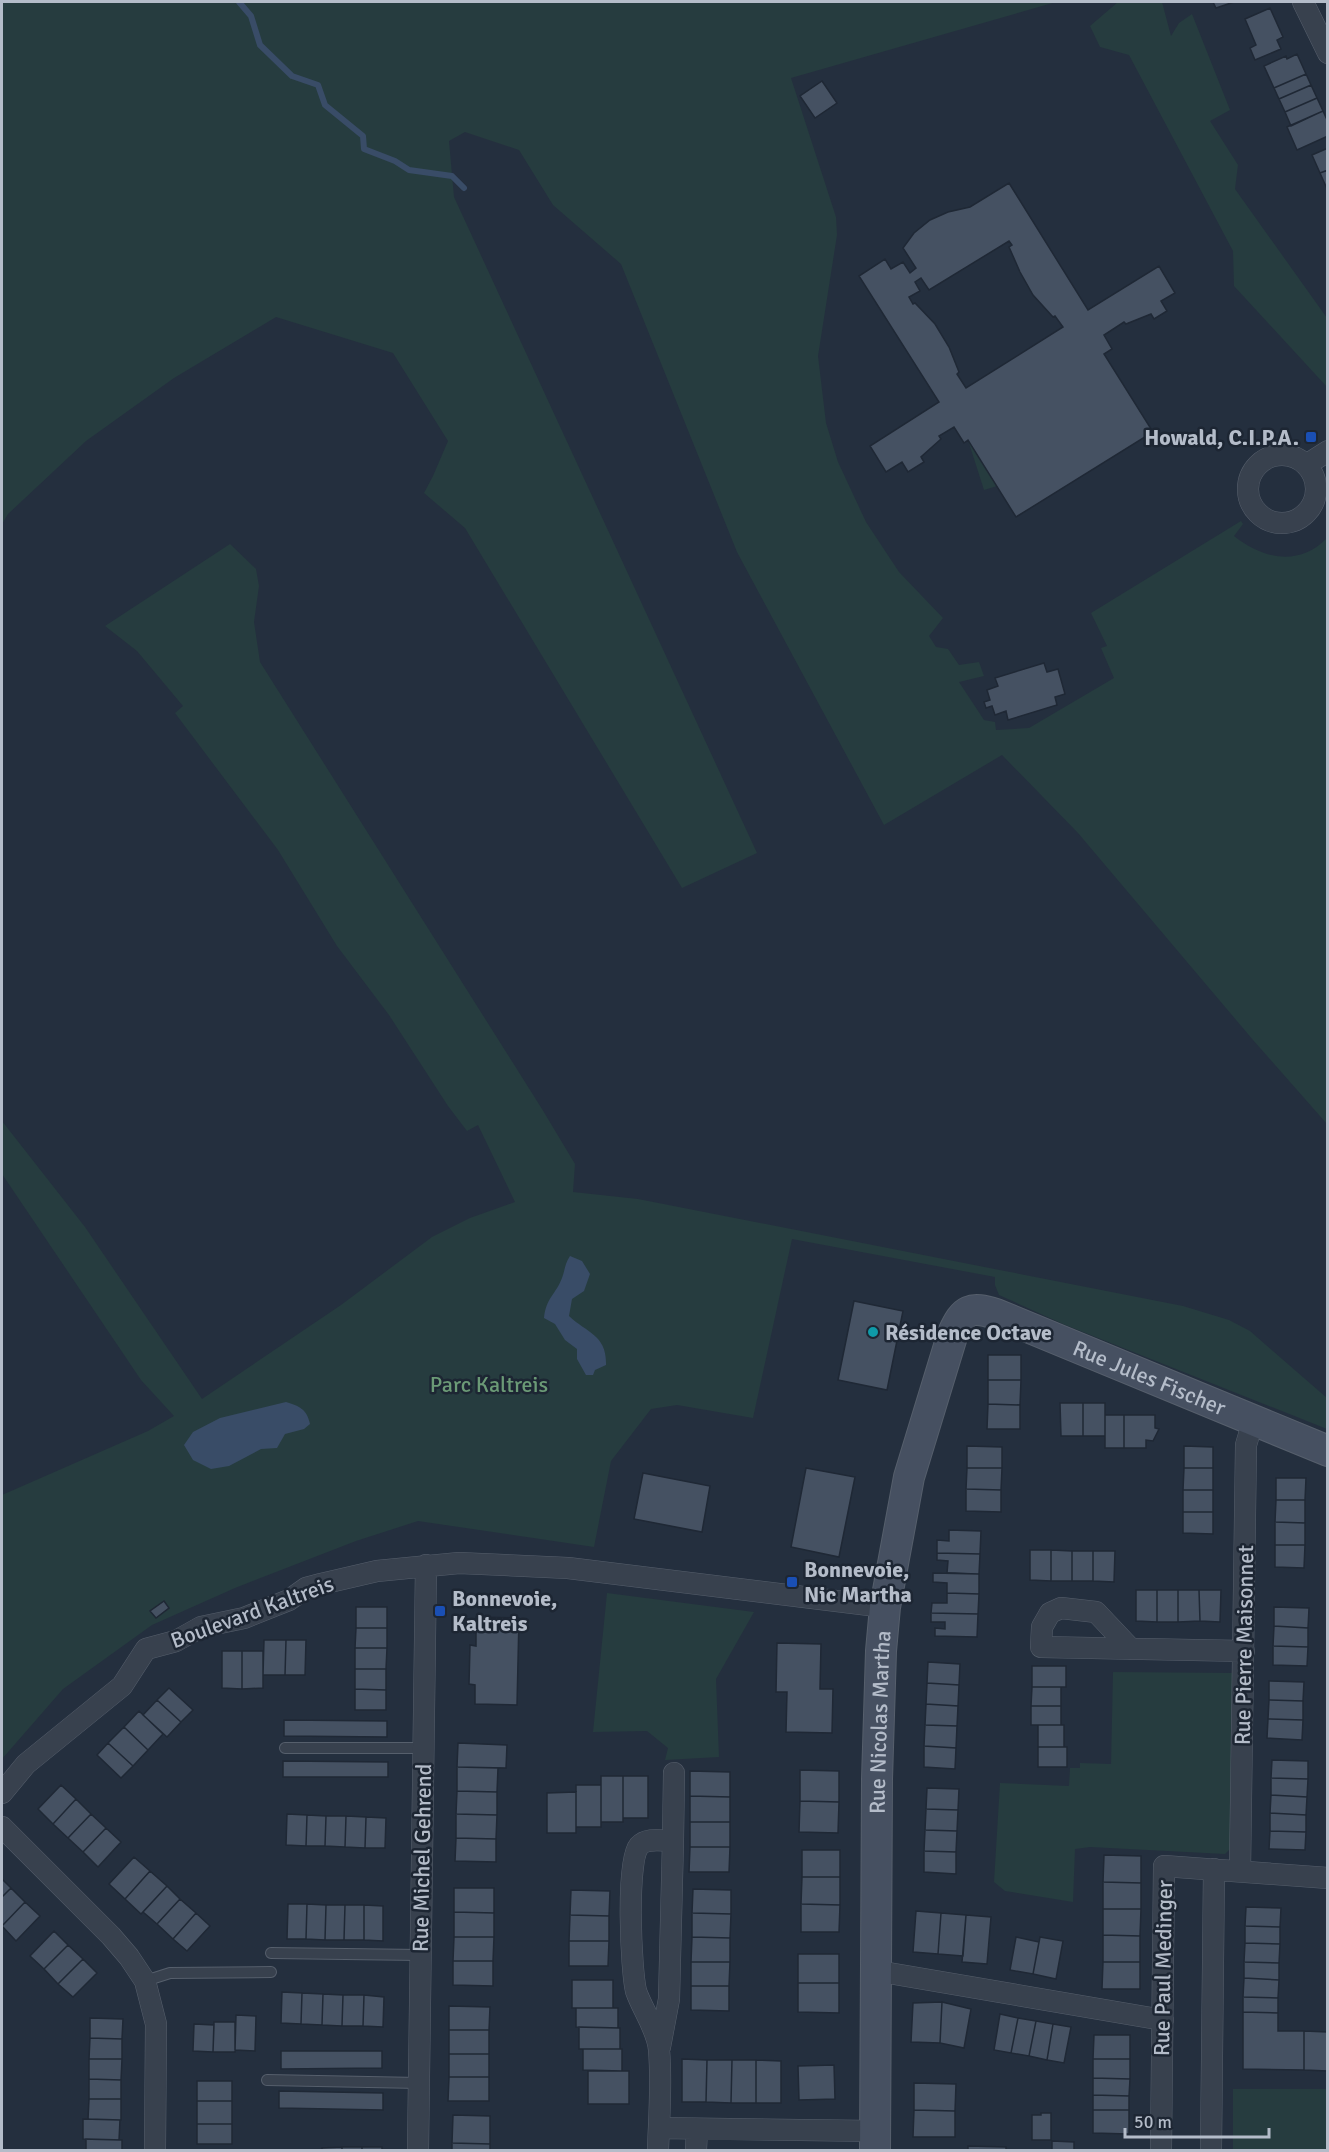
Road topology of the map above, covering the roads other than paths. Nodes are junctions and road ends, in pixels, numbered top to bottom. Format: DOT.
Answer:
graph roads {
  1 [pos="1303,2"];
  2 [pos="1328,53"];
  3 [pos="1328,451"];
  4 [pos="1306,465"];
  5 [pos="970,1310"];
  6 [pos="1253,1420"];
  7 [pos="1328,1451"];
  8 [pos="426,1565"];
  9 [pos="885,1607"];
  10 [pos="1131,1648"];
  11 [pos="1244,1651"];
  12 [pos="423,1748"];
  13 [pos="285,1749"];
  14 [pos="674,1773"];
  15 [pos="2,1793"];
  16 [pos="2,1827"];
  17 [pos="673,1841"];
  18 [pos="1214,1869"];
  19 [pos="1240,1871"];
  20 [pos="1328,1878"];
  21 [pos="271,1953"];
  22 [pos="420,1955"];
  23 [pos="877,1971"];
  24 [pos="271,1972"];
  25 [pos="145,1981"];
  26 [pos="1162,2020"];
  27 [pos="660,2048"];
  28 [pos="267,2080"];
  29 [pos="419,2084"];
  30 [pos="659,2128"];
  31 [pos="697,2128"];
  32 [pos="875,2141"];
  33 [pos="155,2151"];
  34 [pos="418,2151"];
  35 [pos="658,2151"];
  36 [pos="696,2151"];
  37 [pos="1161,2151"];
  38 [pos="1211,2151"];
  1 -- 2 [label="street"];
  3 -- 4 [label="street"];
  5 -- 6 [label="street, Rue Jules Fischer"];
  5 -- 9 [label="street, Rue Nicolas Martha"];
  6 -- 7 [label="street, Rue Jules Fischer"];
  6 -- 11 [label="street, Rue Pierre Maisonnet"];
  8 -- 9 [label="street, Boulevard Kaltreis"];
  8 -- 12 [label="street, Rue Michel Gehrend"];
  8 -- 15 [label="street, Boulevard Kaltreis"];
  9 -- 23 [label="street, Rue Nicolas Martha"];
  10 -- 11 [label="street"];
  11 -- 19 [label="street, Rue Pierre Maisonnet"];
  12 -- 13 [label="lane"];
  12 -- 22 [label="street, Rue Michel Gehrend"];
  14 -- 17 [label="street"];
  16 -- 25 [label="street"];
  17 -- 27 [label="street"];
  17 -- 27 [label="street"];
  18 -- 19 [label="street"];
  18 -- 26 [label="street, Rue Paul Medinger"];
  18 -- 38 [label="street"];
  19 -- 20 [label="street"];
  21 -- 22 [label="lane"];
  22 -- 29 [label="street, Rue Michel Gehrend"];
  23 -- 26 [label="street"];
  23 -- 32 [label="street, Rue Nicolas Martha"];
  24 -- 25 [label="lane"];
  25 -- 33 [label="street"];
  26 -- 37 [label="street, Rue Paul Medinger"];
  27 -- 30 [label="street"];
  28 -- 29 [label="lane"];
  29 -- 34 [label="street, Rue Michel Gehrend"];
  30 -- 31 [label="street"];
  30 -- 35 [label="street"];
  31 -- 32 [label="street"];
  31 -- 36 [label="street"];
}
